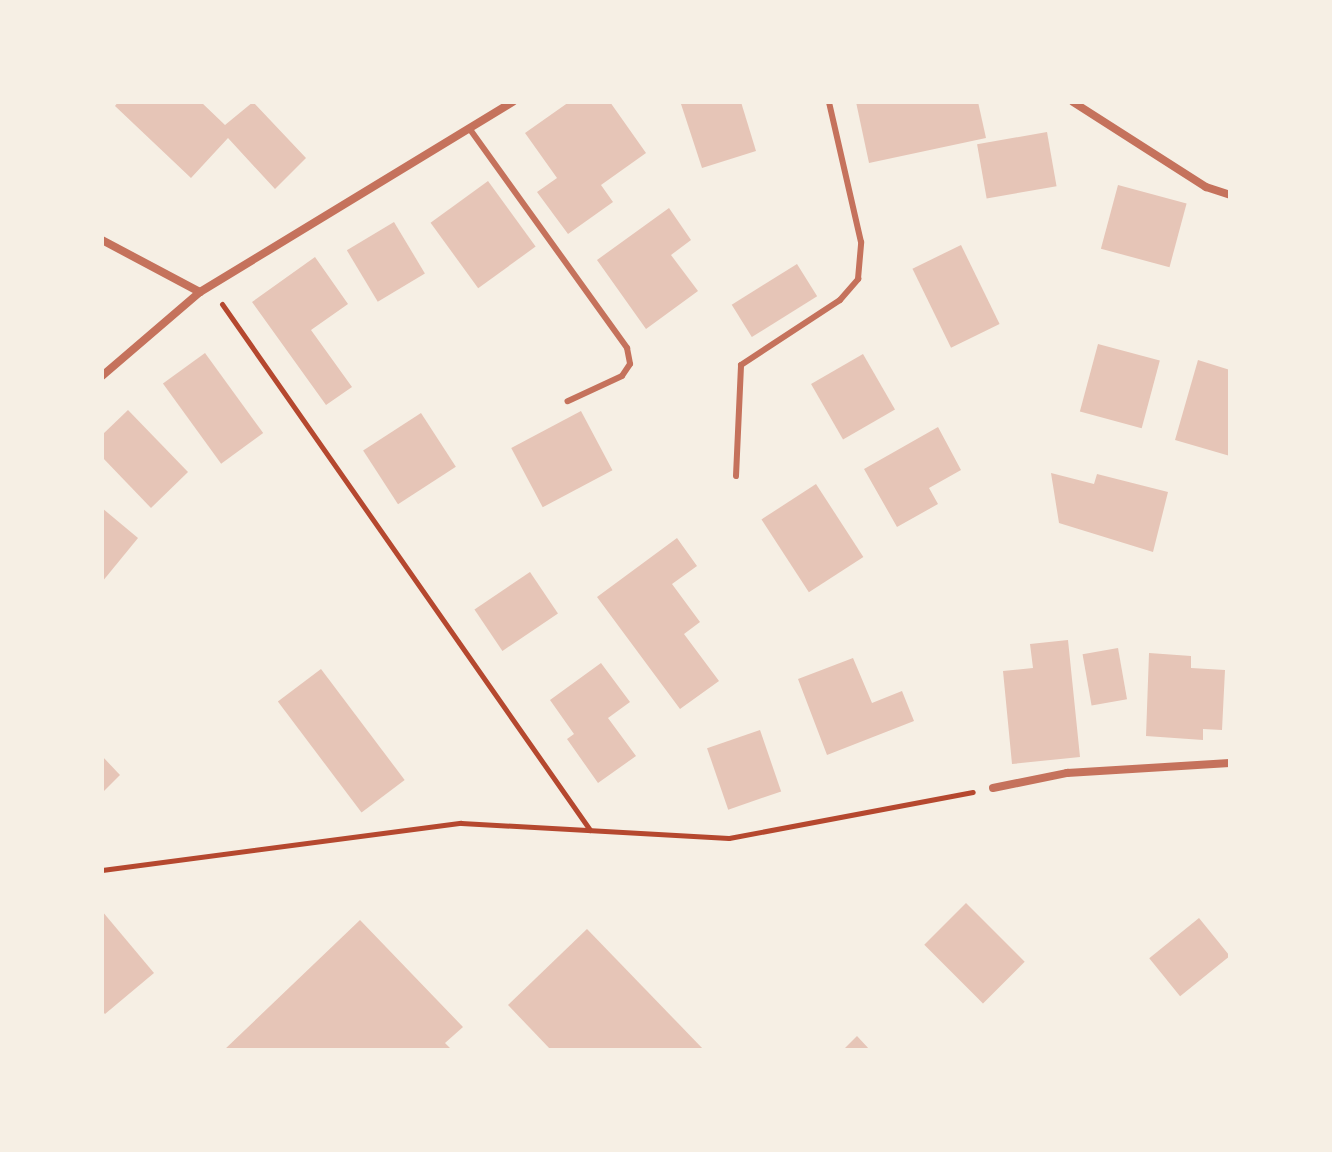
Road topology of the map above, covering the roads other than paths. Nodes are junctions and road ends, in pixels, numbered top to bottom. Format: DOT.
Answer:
graph roads {
  1 [pos="513,102"];
  2 [pos="829,102"];
  3 [pos="1073,102"];
  4 [pos="469,128"];
  5 [pos="1230,195"];
  6 [pos="102,240"];
  7 [pos="200,292"];
  8 [pos="102,376"];
  9 [pos="568,401"];
  10 [pos="736,476"];
  11 [pos="1230,763"];
  12 [pos="993,788"];
  1 -- 4 [label="street"];
  2 -- 10 [label="lane"];
  3 -- 5 [label="street"];
  4 -- 7 [label="street"];
  4 -- 9 [label="lane"];
  6 -- 7 [label="street"];
  7 -- 8 [label="street"];
  11 -- 12 [label="street"];
}
